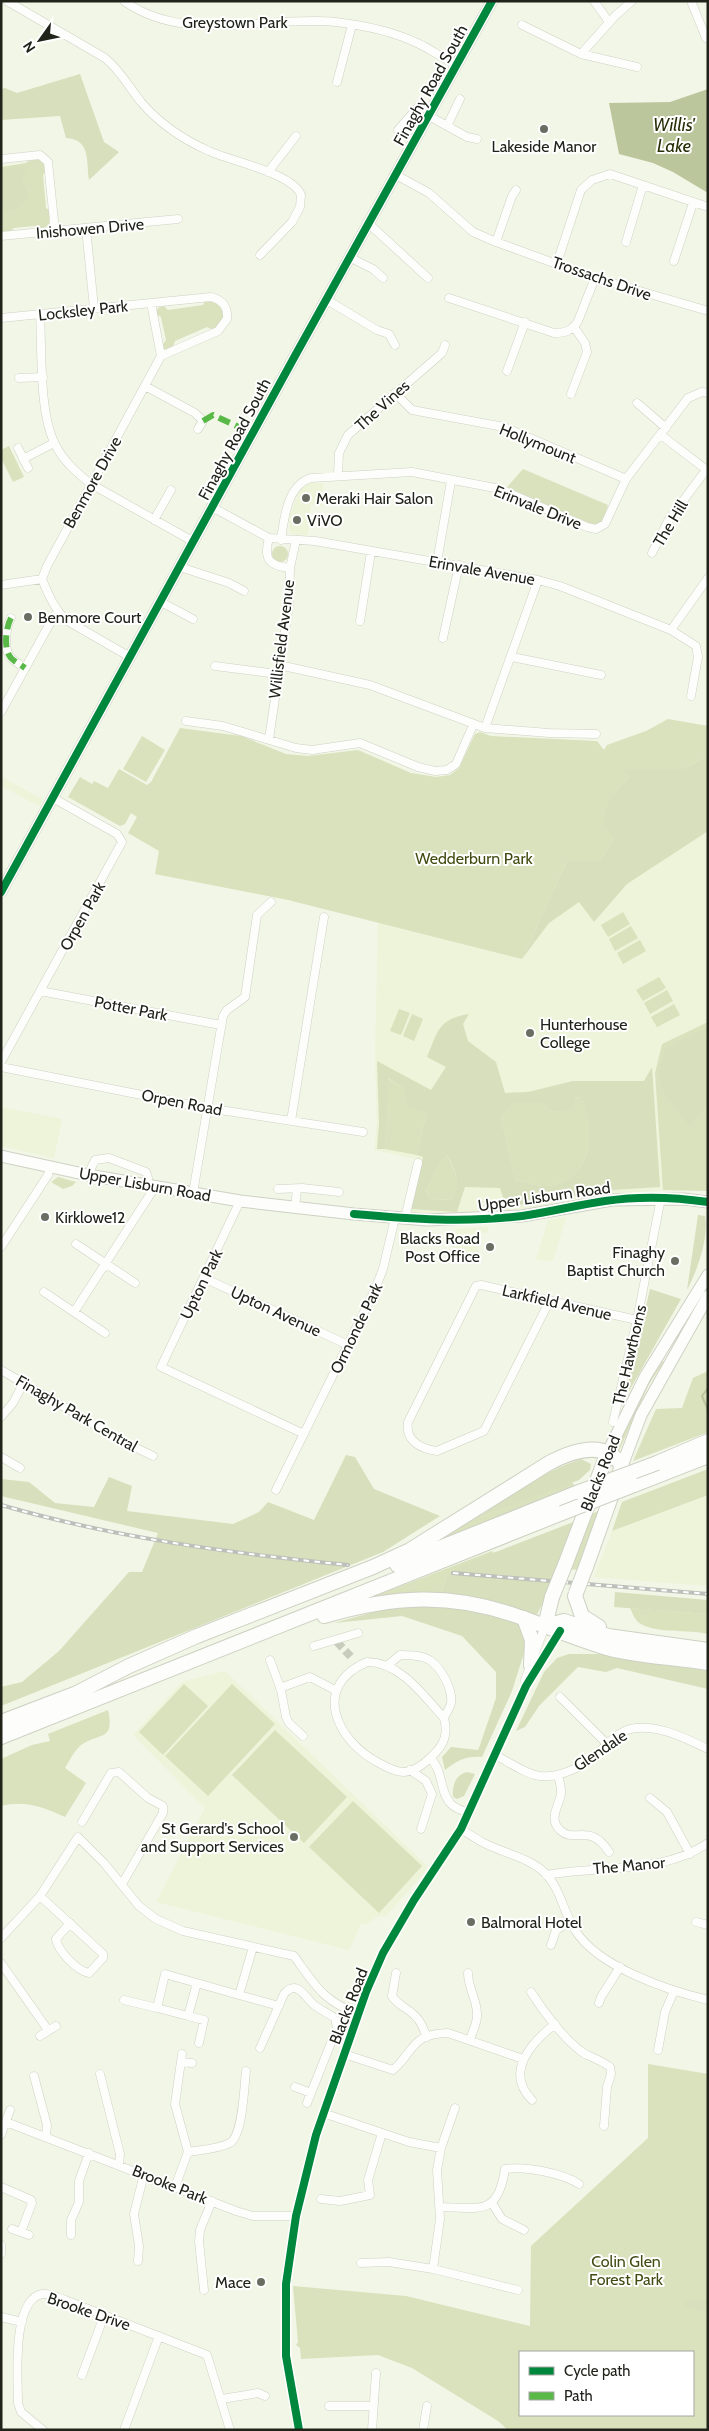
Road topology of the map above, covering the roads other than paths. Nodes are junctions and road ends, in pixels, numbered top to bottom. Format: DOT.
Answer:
graph roads {
  1 [pos="7,1"];
  2 [pos="124,1"];
  3 [pos="492,1"];
  4 [pos="594,1"];
  5 [pos="632,1"];
  6 [pos="691,1"];
  7 [pos="609,22"];
  8 [pos="352,25"];
  9 [pos="522,25"];
  10 [pos="706,38"];
  11 [pos="581,54"];
  12 [pos="457,65"];
  13 [pos="637,67"];
  14 [pos="337,82"];
  15 [pos="460,99"];
  16 [pos="418,107"];
  17 [pos="410,116"];
  18 [pos="427,119"];
  19 [pos="447,126"];
  20 [pos="398,130"];
  21 [pos="296,136"];
  22 [pos="478,139"];
  23 [pos="1,160"];
  24 [pos="268,172"];
  25 [pos="396,175"];
  26 [pos="643,186"];
  27 [pos="516,190"];
  28 [pos="693,203"];
  29 [pos="708,208"];
  30 [pos="178,219"];
  31 [pos="369,224"];
  32 [pos="86,228"];
  33 [pos="55,231"];
  34 [pos="1,236"];
  35 [pos="496,242"];
  36 [pos="626,242"];
  37 [pos="260,255"];
  38 [pos="350,258"];
  39 [pos="674,261"];
  40 [pos="557,263"];
  41 [pos="384,278"];
  42 [pos="428,278"];
  43 [pos="595,278"];
  44 [pos="449,298"];
  45 [pos="327,300"];
  46 [pos="151,303"];
  47 [pos="94,308"];
  48 [pos="708,312"];
  49 [pos="40,314"];
  50 [pos="1,318"];
  51 [pos="526,322"];
  52 [pos="574,327"];
  53 [pos="396,345"];
  54 [pos="445,345"];
  55 [pos="161,356"];
  56 [pos="507,371"];
  57 [pos="43,377"];
  58 [pos="19,378"];
  59 [pos="145,386"];
  60 [pos="395,393"];
  61 [pos="708,393"];
  62 [pos="571,394"];
  63 [pos="637,403"];
  64 [pos="666,428"];
  65 [pos="198,429"];
  66 [pos="661,435"];
  67 [pos="54,443"];
  68 [pos="18,448"];
  69 [pos="23,458"];
  70 [pos="28,468"];
  71 [pos="707,470"];
  72 [pos="338,475"];
  73 [pos="626,479"];
  74 [pos="451,481"];
  75 [pos="91,484"];
  76 [pos="171,490"];
  77 [pos="212,507"];
  78 [pos="154,520"];
  79 [pos="269,538"];
  80 [pos="281,540"];
  81 [pos="296,540"];
  82 [pos="194,542"];
  83 [pos="371,552"];
  84 [pos="652,553"];
  85 [pos="438,562"];
  86 [pos="459,565"];
  87 [pos="180,567"];
  88 [pos="290,568"];
  89 [pos="708,578"];
  90 [pos="42,579"];
  91 [pos="538,580"];
  92 [pos="1,585"];
  93 [pos="244,591"];
  94 [pos="161,602"];
  95 [pos="58,613"];
  96 [pos="11,618"];
  97 [pos="193,619"];
  98 [pos="360,621"];
  99 [pos="671,630"];
  100 [pos="443,638"];
  101 [pos="130,657"];
  102 [pos="512,657"];
  103 [pos="279,664"];
  104 [pos="215,666"];
  105 [pos="25,668"];
  106 [pos="277,674"];
  107 [pos="600,675"];
  108 [pos="691,696"];
  109 [pos="1,712"];
  110 [pos="186,721"];
  111 [pos="473,725"];
  112 [pos="485,728"];
  113 [pos="596,734"];
  114 [pos="269,738"];
  115 [pos="53,798"];
  116 [pos="1,892"];
  117 [pos="271,902"];
  118 [pos="324,917"];
  119 [pos="40,991"];
  120 [pos="221,1025"];
  121 [pos="1,1062"];
  122 [pos="1,1067"];
  123 [pos="208,1108"];
  124 [pos="291,1121"];
  125 [pos="363,1132"];
  126 [pos="1,1156"];
  127 [pos="418,1163"];
  128 [pos="50,1167"];
  129 [pos="88,1175"];
  130 [pos="151,1186"];
  131 [pos="278,1189"];
  132 [pos="297,1189"];
  133 [pos="339,1192"];
  134 [pos="193,1193"];
  135 [pos="662,1198"];
  136 [pos="240,1200"];
  137 [pos="708,1202"];
  138 [pos="295,1208"];
  139 [pos="400,1218"];
  140 [pos="76,1244"];
  141 [pos="1,1247"];
  142 [pos="106,1264"];
  143 [pos="708,1275"];
  144 [pos="204,1278"];
  145 [pos="135,1283"];
  146 [pos="44,1292"];
  147 [pos="708,1296"];
  148 [pos="549,1302"];
  149 [pos="74,1312"];
  150 [pos="637,1320"];
  151 [pos="105,1334"];
  152 [pos="348,1345"];
  153 [pos="1,1370"];
  154 [pos="24,1382"];
  155 [pos="1,1416"];
  156 [pos="612,1422"];
  157 [pos="304,1434"];
  158 [pos="708,1442"];
  159 [pos="608,1452"];
  160 [pos="152,1456"];
  161 [pos="708,1456"];
  162 [pos="1,1457"];
  163 [pos="622,1466"];
  164 [pos="20,1468"];
  165 [pos="276,1490"];
  166 [pos="576,1595"];
  167 [pos="524,1618"];
  168 [pos="546,1626"];
  169 [pos="562,1626"];
  170 [pos="268,1632"];
  171 [pos="358,1632"];
  172 [pos="636,1641"];
  173 [pos="314,1646"];
  174 [pos="708,1650"];
  175 [pos="353,1659"];
  176 [pos="270,1660"];
  177 [pos="708,1663"];
  178 [pos="531,1664"];
  179 [pos="388,1665"];
  180 [pos="358,1666"];
  181 [pos="526,1686"];
  182 [pos="280,1688"];
  183 [pos="335,1690"];
  184 [pos="71,1696"];
  185 [pos="560,1697"];
  186 [pos="444,1718"];
  187 [pos="1,1722"];
  188 [pos="303,1736"];
  189 [pos="1,1737"];
  190 [pos="608,1744"];
  191 [pos="708,1749"];
  192 [pos="495,1755"];
  193 [pos="430,1758"];
  194 [pos="410,1770"];
  195 [pos="558,1775"];
  196 [pos="650,1798"];
  197 [pos="469,1814"];
  198 [pos="83,1816"];
  199 [pos="421,1829"];
  200 [pos="461,1829"];
  201 [pos="707,1845"];
  202 [pos="609,1852"];
  203 [pos="690,1854"];
  204 [pos="546,1874"];
  205 [pos="122,1884"];
  206 [pos="40,1896"];
  207 [pos="570,1922"];
  208 [pos="696,1922"];
  209 [pos="70,1923"];
  210 [pos="708,1925"];
  211 [pos="1,1938"];
  212 [pos="551,1945"];
  213 [pos="253,1947"];
  214 [pos="1,1963"];
  215 [pos="620,1967"];
  216 [pos="396,1973"];
  217 [pos="468,1973"];
  218 [pos="197,1983"];
  219 [pos="674,1991"];
  220 [pos="531,1992"];
  221 [pos="239,1995"];
  222 [pos="124,2000"];
  223 [pos="708,2000"];
  224 [pos="599,2003"];
  225 [pos="279,2006"];
  226 [pos="157,2008"];
  227 [pos="358,2014"];
  228 [pos="188,2016"];
  229 [pos="555,2024"];
  230 [pos="56,2026"];
  231 [pos="48,2030"];
  232 [pos="40,2036"];
  233 [pos="427,2036"];
  234 [pos="470,2040"];
  235 [pos="199,2043"];
  236 [pos="260,2048"];
  237 [pos="658,2050"];
  238 [pos="344,2054"];
  239 [pos="523,2059"];
  240 [pos="192,2063"];
  241 [pos="246,2071"];
  242 [pos="100,2074"];
  243 [pos="34,2076"];
  244 [pos="295,2087"];
  245 [pos="311,2093"];
  246 [pos="532,2100"];
  247 [pos="307,2102"];
  248 [pos="455,2108"];
  249 [pos="10,2110"];
  250 [pos="323,2113"];
  251 [pos="6,2122"];
  252 [pos="604,2126"];
  253 [pos="382,2133"];
  254 [pos="1,2135"];
  255 [pos="46,2137"];
  256 [pos="441,2148"];
  257 [pos="188,2152"];
  258 [pos="89,2153"];
  259 [pos="119,2165"];
  260 [pos="144,2174"];
  261 [pos="579,2184"];
  262 [pos="1,2187"];
  263 [pos="175,2187"];
  264 [pos="321,2199"];
  265 [pos="212,2201"];
  266 [pos="492,2203"];
  267 [pos="441,2207"];
  268 [pos="296,2216"];
  269 [pos="12,2229"];
  270 [pos="524,2230"];
  271 [pos="21,2232"];
  272 [pos="29,2235"];
  273 [pos="71,2235"];
  274 [pos="1,2245"];
  275 [pos="1,2254"];
  276 [pos="138,2261"];
  277 [pos="361,2263"];
  278 [pos="433,2269"];
  279 [pos="204,2290"];
  280 [pos="518,2290"];
  281 [pos="104,2316"];
  282 [pos="1,2317"];
  283 [pos="22,2322"];
  284 [pos="158,2336"];
  285 [pos="376,2373"];
  286 [pos="82,2375"];
  287 [pos="265,2396"];
  288 [pos="222,2399"];
  289 [pos="329,2406"];
  290 [pos="373,2406"];
  291 [pos="427,2406"];
  292 [pos="43,2430"];
  293 [pos="124,2430"];
  294 [pos="230,2430"];
  295 [pos="299,2430"];
  296 [pos="372,2430"];
  297 [pos="423,2430"];
  1 -- 24 [label="street"];
  2 -- 8 [label="street, Greystown Park"];
  3 -- 12 [label="street, Finaghy Road South"];
  4 -- 7 [label="street"];
  5 -- 7 [label="street"];
  6 -- 10 [label="street"];
  7 -- 11 [label="street"];
  8 -- 12 [label="street, Greystown Park"];
  8 -- 14 [label="street"];
  9 -- 11 [label="street"];
  11 -- 13 [label="street"];
  12 -- 18 [label="street, Finaghy Road South"];
  15 -- 19 [label="street"];
  16 -- 17 [label="street"];
  17 -- 18 [label="street"];
  17 -- 20 [label="street"];
  18 -- 19 [label="street"];
  18 -- 25 [label="street, Finaghy Road South"];
  19 -- 22 [label="street"];
  21 -- 24 [label="street"];
  23 -- 33 [label="street"];
  24 -- 37 [label="street"];
  25 -- 31 [label="street, Finaghy Road South"];
  25 -- 35 [label="street, Trossachs Drive"];
  26 -- 28 [label="street"];
  26 -- 36 [label="street"];
  26 -- 40 [label="street"];
  27 -- 35 [label="street"];
  28 -- 29 [label="street"];
  28 -- 39 [label="street"];
  30 -- 32 [label="street, Inishowen Drive"];
  31 -- 38 [label="street, Finaghy Road South"];
  31 -- 42 [label="street"];
  32 -- 33 [label="street, Inishowen Drive"];
  32 -- 47 [label="street"];
  33 -- 34 [label="street, Inishowen Drive"];
  35 -- 40 [label="street, Trossachs Drive"];
  38 -- 41 [label="street"];
  38 -- 45 [label="street, Finaghy Road South"];
  40 -- 43 [label="street, Trossachs Drive"];
  43 -- 48 [label="street, Trossachs Drive"];
  43 -- 52 [label="street"];
  44 -- 51 [label="street"];
  45 -- 53 [label="street"];
  45 -- 77 [label="street, Finaghy Road South"];
  46 -- 47 [label="street, Locksley Park"];
  46 -- 55 [label="street"];
  46 -- 55 [label="street, Locksley Park"];
  47 -- 49 [label="street, Locksley Park"];
  49 -- 50 [label="street, Locksley Park"];
  49 -- 57 [label="street"];
  51 -- 52 [label="street"];
  51 -- 56 [label="street"];
  52 -- 62 [label="street"];
  54 -- 60 [label="street, The Vines"];
  55 -- 59 [label="street, Benmore Drive"];
  57 -- 58 [label="street"];
  57 -- 67 [label="street"];
  59 -- 65 [label="street"];
  59 -- 75 [label="street, Benmore Drive"];
  60 -- 72 [label="street, The Vines"];
  60 -- 73 [label="street, Hollymount"];
  61 -- 64 [label="street, Erinvale Drive"];
  63 -- 64 [label="street"];
  64 -- 66 [label="street, Erinvale Drive"];
  66 -- 71 [label="street"];
  66 -- 73 [label="street, Erinvale Drive"];
  67 -- 69 [label="street"];
  67 -- 75 [label="street"];
  68 -- 69 [label="street"];
  69 -- 70 [label="street"];
  71 -- 84 [label="street, The Hill"];
  72 -- 74 [label="street, Erinvale Drive"];
  72 -- 80 [label="street, Erinvale Drive"];
  73 -- 74 [label="street, Erinvale Drive"];
  74 -- 85 [label="street"];
  75 -- 78 [label="street"];
  75 -- 90 [label="street, Benmore Drive"];
  76 -- 78 [label="street"];
  77 -- 79 [label="street, Erinvale Avenue"];
  77 -- 82 [label="street, Finaghy Road South"];
  78 -- 82 [label="street"];
  79 -- 80 [label="street, Erinvale Avenue"];
  79 -- 88 [label="street"];
  80 -- 81 [label="street, Erinvale Avenue"];
  81 -- 83 [label="street, Erinvale Avenue"];
  81 -- 88 [label="street, Willisfield Avenue"];
  82 -- 87 [label="street, Finaghy Road South"];
  83 -- 85 [label="street, Erinvale Avenue"];
  83 -- 98 [label="street"];
  85 -- 86 [label="street, Erinvale Avenue"];
  86 -- 91 [label="street, Erinvale Avenue"];
  86 -- 100 [label="street"];
  87 -- 93 [label="street"];
  87 -- 94 [label="street, Finaghy Road South"];
  88 -- 103 [label="street, Willisfield Avenue"];
  89 -- 99 [label="street"];
  90 -- 92 [label="street"];
  90 -- 95 [label="street"];
  91 -- 99 [label="street, Erinvale Avenue"];
  91 -- 102 [label="street"];
  94 -- 97 [label="street"];
  94 -- 101 [label="street, Finaghy Road South"];
  95 -- 101 [label="street"];
  95 -- 105 [label="street"];
  96 -- 105 [label="street"];
  99 -- 108 [label="street, Erinvale Avenue"];
  101 -- 115 [label="street, Finaghy Road South"];
  102 -- 107 [label="street"];
  102 -- 112 [label="street"];
  103 -- 106 [label="street, Willisfield Avenue"];
  103 -- 111 [label="street"];
  104 -- 106 [label="street"];
  105 -- 109 [label="street"];
  106 -- 114 [label="street, Willisfield Avenue"];
  110 -- 114 [label="street"];
  111 -- 112 [label="street"];
  111 -- 114 [label="street"];
  112 -- 113 [label="street"];
  115 -- 116 [label="street, Finaghy Road South"];
  115 -- 119 [label="street, Orpen Park"];
  117 -- 120 [label="street"];
  118 -- 124 [label="street"];
  119 -- 120 [label="street, Potter Park"];
  119 -- 121 [label="street, Orpen Park"];
  120 -- 123 [label="street"];
  122 -- 123 [label="street, Orpen Road"];
  123 -- 124 [label="street, Orpen Road"];
  123 -- 134 [label="street"];
  124 -- 125 [label="street, Orpen Road"];
  126 -- 128 [label="main road, Upper Lisburn Road"];
  127 -- 139 [label="street, Ormonde Park"];
  128 -- 129 [label="main road, Upper Lisburn Road"];
  128 -- 141 [label="street"];
  129 -- 130 [label="main road, Upper Lisburn Road"];
  129 -- 130 [label="street"];
  130 -- 134 [label="main road, Upper Lisburn Road"];
  130 -- 142 [label="street"];
  131 -- 132 [label="street"];
  132 -- 133 [label="street"];
  132 -- 138 [label="street"];
  134 -- 136 [label="main road, Upper Lisburn Road"];
  135 -- 137 [label="main road, Upper Lisburn Road"];
  135 -- 139 [label="main road, Upper Lisburn Road"];
  135 -- 150 [label="street, The Hawthorns"];
  136 -- 138 [label="main road, Upper Lisburn Road"];
  136 -- 144 [label="street, Upton Park"];
  138 -- 139 [label="main road, Upper Lisburn Road"];
  139 -- 152 [label="street, Ormonde Park"];
  140 -- 142 [label="street"];
  142 -- 145 [label="street"];
  142 -- 149 [label="street"];
  143 -- 159 [label="main road, Blacks Road"];
  144 -- 152 [label="street, Upton Avenue"];
  144 -- 157 [label="street, Upton Park"];
  146 -- 149 [label="street"];
  147 -- 163 [label="main road, Blacks Road"];
  148 -- 148 [label="street, Larkfield Avenue"];
  148 -- 150 [label="street, Larkfield Avenue"];
  149 -- 151 [label="street"];
  150 -- 156 [label="street, The Hawthorns"];
  152 -- 157 [label="street, Ormonde Park"];
  153 -- 154 [label="street, Finaghy Park Central"];
  154 -- 155 [label="street"];
  154 -- 160 [label="street, Finaghy Park Central"];
  157 -- 165 [label="street, Ormonde Park"];
  158 -- 184 [label="highway, bridge"];
  159 -- 163 [label="highway"];
  159 -- 168 [label="highway, Blacks Road, bridge"];
  159 -- 184 [label="highway"];
  161 -- 170 [label="highway, bridge"];
  162 -- 164 [label="street"];
  163 -- 166 [label="highway, Blacks Road, bridge"];
  166 -- 169 [label="highway, Blacks Road"];
  166 -- 172 [label="highway"];
  167 -- 168 [label="highway"];
  167 -- 170 [label="highway"];
  167 -- 178 [label="highway"];
  168 -- 169 [label="highway"];
  168 -- 178 [label="street, Blacks Road"];
  169 -- 172 [label="highway"];
  169 -- 177 [label="highway"];
  169 -- 181 [label="street, Blacks Road"];
  170 -- 189 [label="highway"];
  171 -- 173 [label="street"];
  172 -- 174 [label="highway"];
  175 -- 180 [label="street"];
  176 -- 182 [label="street"];
  178 -- 181 [label="street, Blacks Road"];
  179 -- 180 [label="street"];
  179 -- 186 [label="street"];
  179 -- 186 [label="street"];
  180 -- 183 [label="street"];
  181 -- 192 [label="street, Blacks Road"];
  182 -- 183 [label="street"];
  182 -- 188 [label="street"];
  183 -- 194 [label="street"];
  184 -- 187 [label="highway"];
  185 -- 190 [label="street"];
  186 -- 193 [label="street"];
  190 -- 191 [label="street, Glendale"];
  190 -- 195 [label="street, Glendale"];
  192 -- 195 [label="street, Glendale"];
  192 -- 197 [label="street, Blacks Road"];
  193 -- 194 [label="street"];
  193 -- 197 [label="street"];
  194 -- 199 [label="street"];
  195 -- 202 [label="street"];
  196 -- 203 [label="street"];
  197 -- 200 [label="street, Blacks Road"];
  198 -- 205 [label="street"];
  200 -- 204 [label="street"];
  200 -- 227 [label="street, Blacks Road"];
  201 -- 203 [label="street, The Manor"];
  203 -- 204 [label="street, The Manor"];
  204 -- 207 [label="street"];
  205 -- 206 [label="street"];
  205 -- 213 [label="street"];
  206 -- 209 [label="street"];
  206 -- 211 [label="street"];
  207 -- 212 [label="street"];
  207 -- 215 [label="street"];
  208 -- 210 [label="street"];
  209 -- 209 [label="street"];
  213 -- 221 [label="street"];
  213 -- 227 [label="street"];
  214 -- 231 [label="street"];
  215 -- 219 [label="street"];
  215 -- 224 [label="street"];
  216 -- 233 [label="street"];
  217 -- 234 [label="street"];
  218 -- 221 [label="street"];
  218 -- 226 [label="street"];
  218 -- 228 [label="street"];
  219 -- 223 [label="street"];
  219 -- 237 [label="street"];
  220 -- 229 [label="street"];
  221 -- 225 [label="street"];
  222 -- 226 [label="street"];
  225 -- 236 [label="street"];
  225 -- 245 [label="street"];
  226 -- 228 [label="street"];
  227 -- 238 [label="street, Blacks Road"];
  228 -- 235 [label="street"];
  229 -- 239 [label="street"];
  229 -- 252 [label="street"];
  230 -- 231 [label="street"];
  231 -- 232 [label="street"];
  233 -- 234 [label="street"];
  233 -- 238 [label="street"];
  234 -- 239 [label="street"];
  238 -- 250 [label="street, Blacks Road"];
  239 -- 246 [label="street"];
  240 -- 257 [label="street"];
  241 -- 257 [label="street"];
  242 -- 259 [label="street"];
  243 -- 255 [label="street"];
  244 -- 245 [label="street"];
  245 -- 247 [label="street"];
  248 -- 256 [label="street"];
  249 -- 251 [label="street"];
  250 -- 253 [label="street"];
  250 -- 268 [label="street, Blacks Road"];
  251 -- 254 [label="street"];
  251 -- 255 [label="street, Brooke Park"];
  253 -- 256 [label="street"];
  253 -- 264 [label="street"];
  255 -- 258 [label="street, Brooke Park"];
  256 -- 267 [label="street"];
  257 -- 263 [label="street"];
  258 -- 259 [label="street, Brooke Park"];
  258 -- 273 [label="street"];
  259 -- 260 [label="street, Brooke Park"];
  260 -- 263 [label="street, Brooke Park"];
  260 -- 276 [label="street"];
  261 -- 266 [label="street"];
  262 -- 271 [label="street"];
  263 -- 265 [label="street, Brooke Park"];
  265 -- 268 [label="street, Brooke Park"];
  265 -- 279 [label="street"];
  266 -- 267 [label="street"];
  266 -- 270 [label="street"];
  267 -- 278 [label="street"];
  268 -- 295 [label="street, Blacks Road"];
  269 -- 271 [label="street"];
  271 -- 272 [label="street"];
  274 -- 275 [label="street"];
  277 -- 278 [label="street"];
  278 -- 280 [label="street"];
  281 -- 283 [label="street, Brooke Drive"];
  281 -- 284 [label="street, Brooke Drive"];
  281 -- 286 [label="street"];
  282 -- 283 [label="street"];
  283 -- 292 [label="street, Brooke Drive"];
  284 -- 288 [label="street, Brooke Drive"];
  284 -- 293 [label="street"];
  285 -- 290 [label="street"];
  287 -- 288 [label="street"];
  288 -- 294 [label="street, Brooke Drive"];
  289 -- 290 [label="street"];
  290 -- 296 [label="street"];
  291 -- 297 [label="street"];
}
